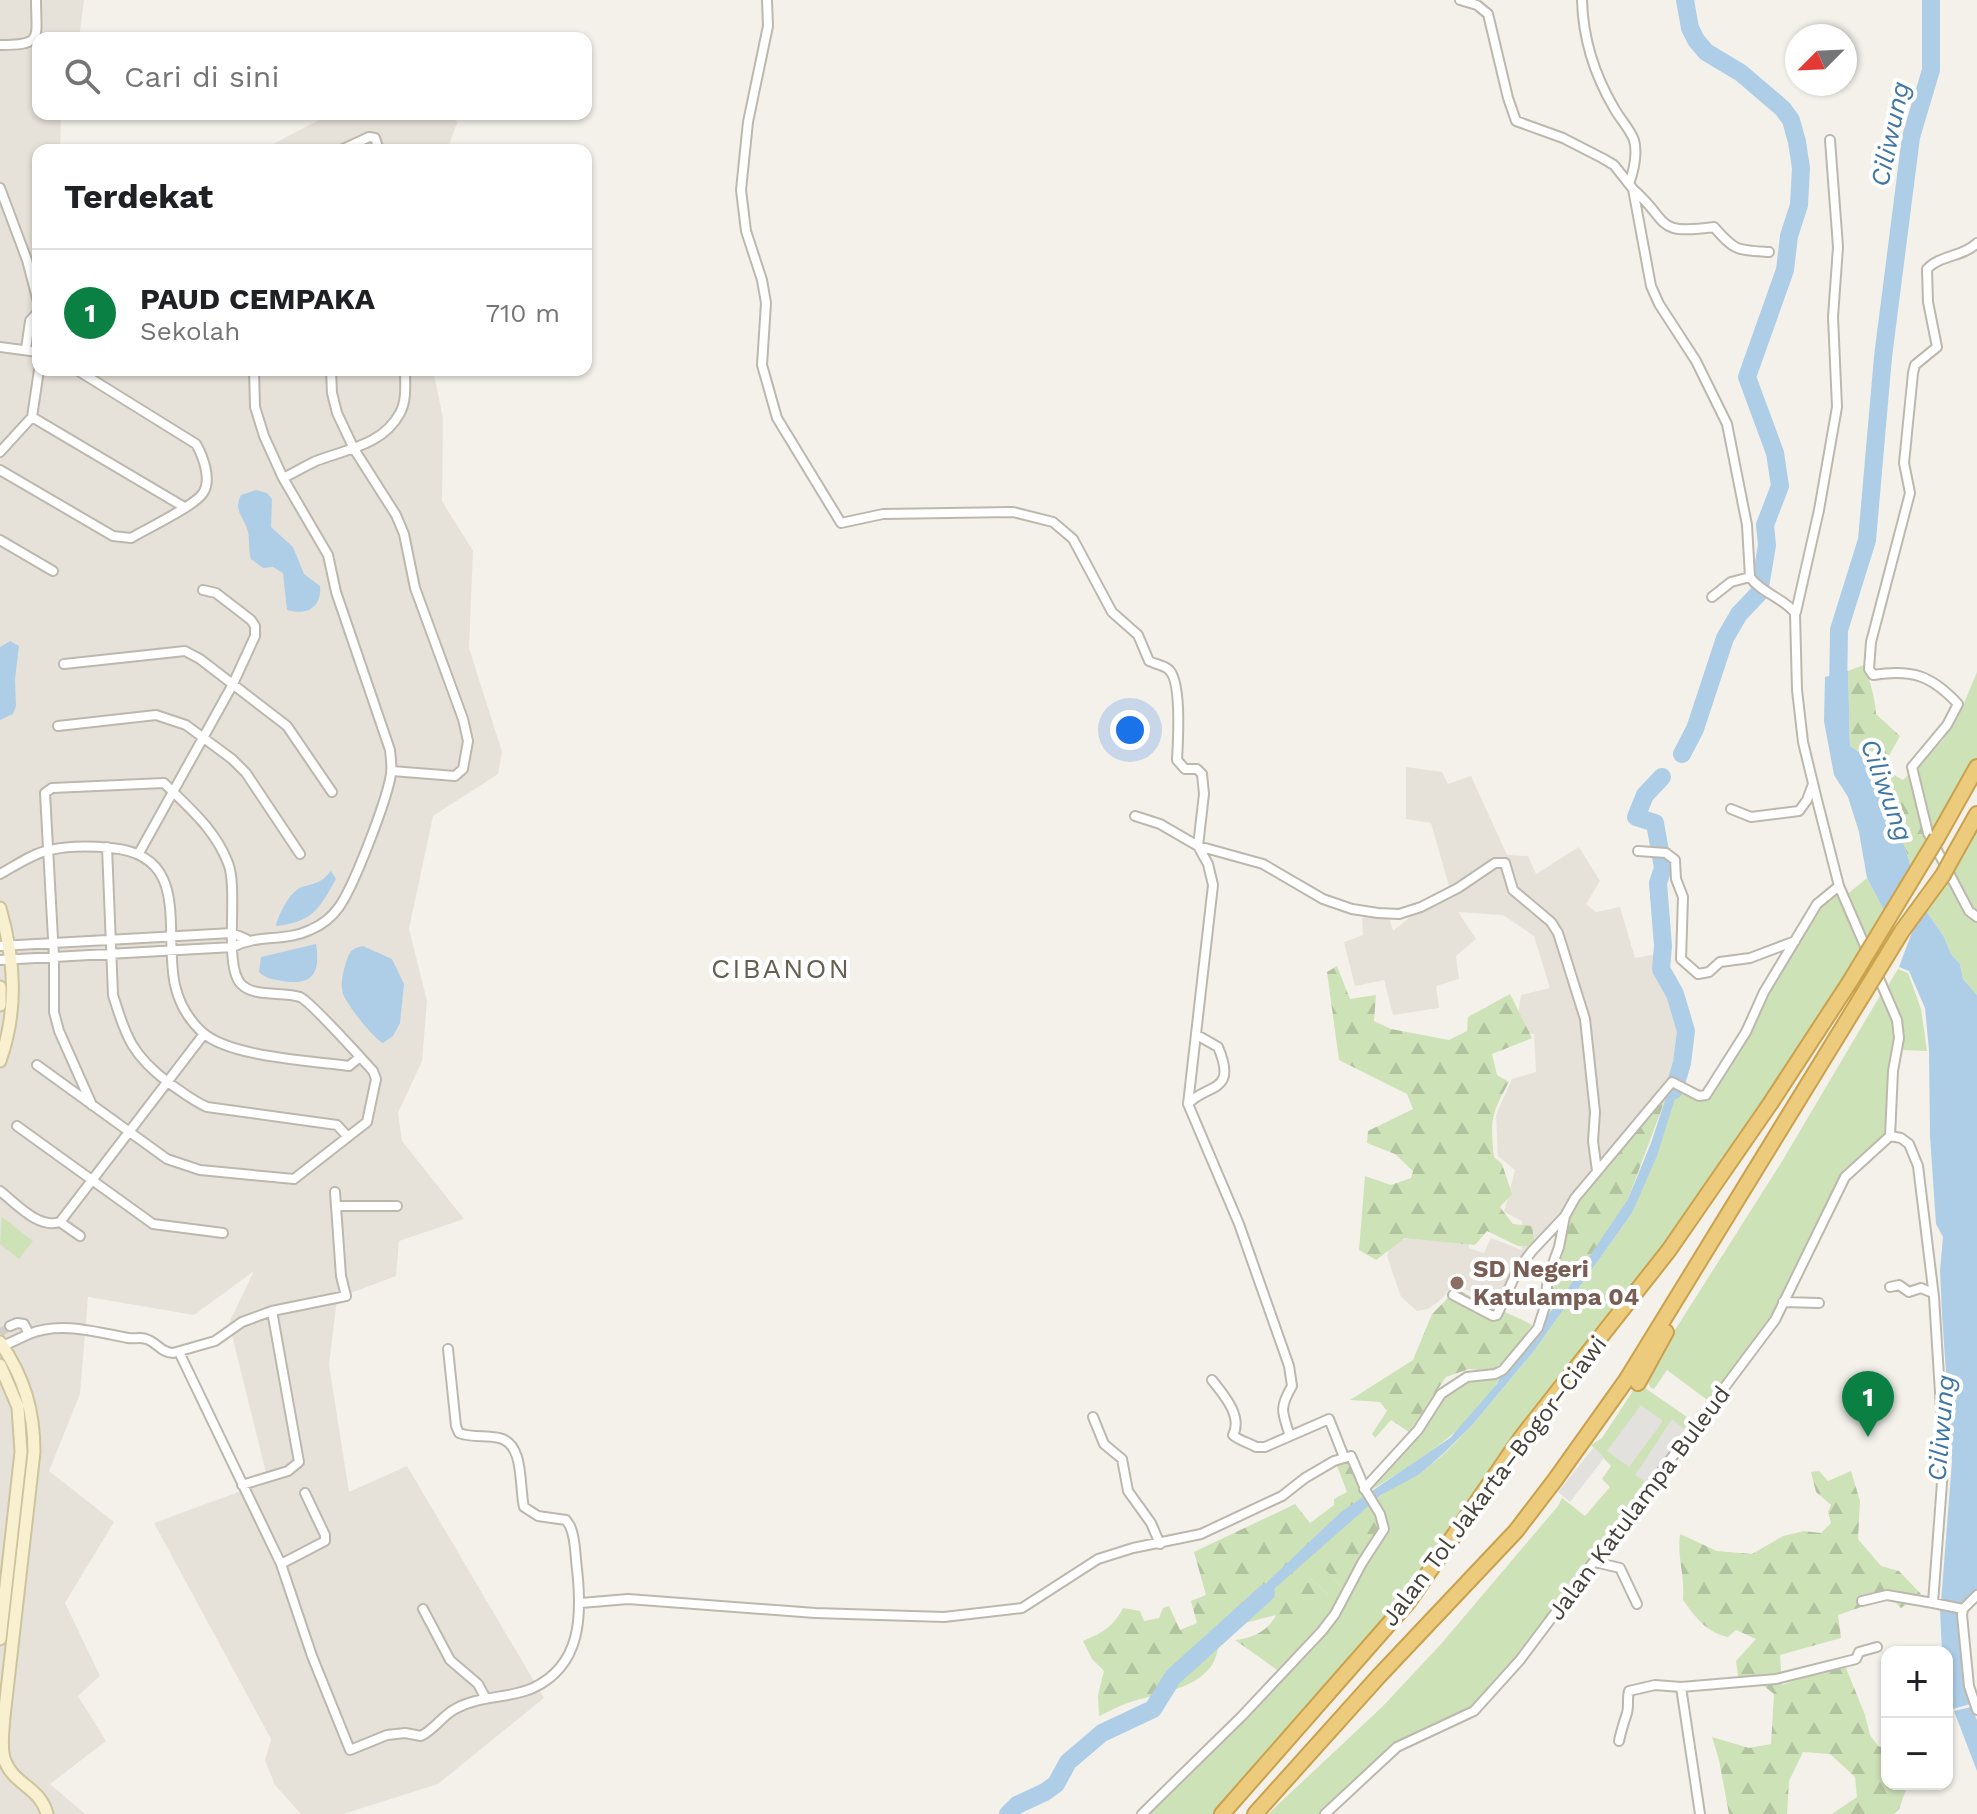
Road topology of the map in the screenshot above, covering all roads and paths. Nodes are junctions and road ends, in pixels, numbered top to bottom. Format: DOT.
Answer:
graph roads {
  1 [pos="36,0"];
  2 [pos="767,0"];
  3 [pos="1460,0"];
  4 [pos="1582,0"];
  5 [pos="34,32"];
  6 [pos="32,42"];
  7 [pos="0,45"];
  8 [pos="1830,140"];
  9 [pos="354,144"];
  10 [pos="377,144"];
  11 [pos="1631,186"];
  12 [pos="0,188"];
  13 [pos="1977,243"];
  14 [pos="1769,252"];
  15 [pos="32,279"];
  16 [pos="32,319"];
  17 [pos="0,347"];
  18 [pos="26,349"];
  19 [pos="32,350"];
  20 [pos="38,376"];
  21 [pos="87,376"];
  22 [pos="254,376"];
  23 [pos="331,376"];
  24 [pos="405,376"];
  25 [pos="32,417"];
  26 [pos="354,449"];
  27 [pos="0,452"];
  28 [pos="0,470"];
  29 [pos="283,478"];
  30 [pos="184,507"];
  31 [pos="0,540"];
  32 [pos="53,571"];
  33 [pos="1752,580"];
  34 [pos="203,590"];
  35 [pos="1712,597"];
  36 [pos="1795,613"];
  37 [pos="64,664"];
  38 [pos="233,684"];
  39 [pos="58,726"];
  40 [pos="204,738"];
  41 [pos="1977,767"];
  42 [pos="392,771"];
  43 [pos="1813,783"];
  44 [pos="173,792"];
  45 [pos="332,792"];
  46 [pos="1731,809"];
  47 [pos="1977,814"];
  48 [pos="1135,816"];
  49 [pos="1198,846"];
  50 [pos="107,847"];
  51 [pos="48,850"];
  52 [pos="1638,851"];
  53 [pos="139,853"];
  54 [pos="300,854"];
  55 [pos="0,874"];
  56 [pos="1839,886"];
  57 [pos="0,908"];
  58 [pos="1977,917"];
  59 [pos="232,933"];
  60 [pos="172,937"];
  61 [pos="246,939"];
  62 [pos="112,940"];
  63 [pos="1796,940"];
  64 [pos="53,943"];
  65 [pos="4,946"];
  66 [pos="233,947"];
  67 [pos="173,950"];
  68 [pos="112,954"];
  69 [pos="54,957"];
  70 [pos="6,960"];
  71 [pos="0,987"];
  72 [pos="0,1005"];
  73 [pos="204,1034"];
  74 [pos="1197,1035"];
  75 [pos="360,1057"];
  76 [pos="0,1061"];
  77 [pos="37,1065"];
  78 [pos="167,1081"];
  79 [pos="1188,1104"];
  80 [pos="92,1105"];
  81 [pos="17,1126"];
  82 [pos="128,1131"];
  83 [pos="1890,1136"];
  84 [pos="348,1137"];
  85 [pos="1597,1171"];
  86 [pos="91,1181"];
  87 [pos="0,1191"];
  88 [pos="335,1192"];
  89 [pos="337,1206"];
  90 [pos="397,1206"];
  91 [pos="1565,1216"];
  92 [pos="60,1222"];
  93 [pos="223,1233"];
  94 [pos="80,1236"];
  95 [pos="1695,1266"];
  96 [pos="1890,1287"];
  97 [pos="1933,1293"];
  98 [pos="1453,1295"];
  99 [pos="1783,1302"];
  100 [pos="1819,1303"];
  101 [pos="272,1311"];
  102 [pos="10,1326"];
  103 [pos="29,1334"];
  104 [pos="2,1344"];
  105 [pos="448,1349"];
  106 [pos="179,1352"];
  107 [pos="0,1365"];
  108 [pos="1212,1380"];
  109 [pos="1638,1383"];
  110 [pos="1093,1417"];
  111 [pos="1290,1436"];
  112 [pos="1344,1457"];
  113 [pos="242,1485"];
  114 [pos="1365,1490"];
  115 [pos="305,1493"];
  116 [pos="1160,1544"];
  117 [pos="1595,1562"];
  118 [pos="281,1564"];
  119 [pos="1977,1595"];
  120 [pos="1862,1601"];
  121 [pos="581,1603"];
  122 [pos="1637,1604"];
  123 [pos="1936,1604"];
  124 [pos="1962,1608"];
  125 [pos="423,1609"];
  126 [pos="0,1639"];
  127 [pos="1877,1647"];
  128 [pos="1681,1687"];
  129 [pos="485,1697"];
  130 [pos="1977,1710"];
  131 [pos="1619,1741"];
  132 [pos="2,1760"];
  133 [pos="47,1814"];
  134 [pos="1142,1814"];
  135 [pos="1222,1814"];
  136 [pos="1255,1814"];
  137 [pos="1325,1814"];
  138 [pos="1700,1814"];
  1 -- 5 [label="street"];
  2 -- 49 [label="street"];
  3 -- 11 [label="street"];
  4 -- 11 [label="street"];
  6 -- 7 [label="street"];
  8 -- 36 [label="street"];
  9 -- 10 [label="street"];
  11 -- 14 [label="street"];
  11 -- 33 [label="street"];
  12 -- 15 [label="street"];
  13 -- 58 [label="street"];
  16 -- 18 [label="street"];
  17 -- 18 [label="street"];
  18 -- 19 [label="street"];
  20 -- 25 [label="street"];
  21 -- 30 [label="street"];
  22 -- 29 [label="street"];
  23 -- 26 [label="street"];
  24 -- 26 [label="street"];
  25 -- 27 [label="street"];
  25 -- 30 [label="street"];
  26 -- 29 [label="street"];
  26 -- 42 [label="street"];
  28 -- 30 [label="street"];
  29 -- 42 [label="street"];
  31 -- 32 [label="street"];
  33 -- 35 [label="street"];
  33 -- 36 [label="street"];
  34 -- 38 [label="street"];
  36 -- 43 [label="street"];
  37 -- 38 [label="street"];
  38 -- 40 [label="street"];
  38 -- 45 [label="street"];
  39 -- 40 [label="street"];
  40 -- 44 [label="street"];
  40 -- 54 [label="street"];
  41 -- 135 [label="highway, Jalan Tol Jakarta–Bogor–Ciawi, bridge"];
  42 -- 61 [label="street"];
  43 -- 46 [label="street"];
  43 -- 56 [label="street"];
  44 -- 51 [label="street"];
  44 -- 53 [label="street"];
  44 -- 59 [label="street"];
  47 -- 95 [label="highway, Jalan Tol Jakarta–Bogor–Ciawi, bridge"];
  48 -- 49 [label="street"];
  49 -- 74 [label="street"];
  49 -- 85 [label="street"];
  50 -- 51 [label="street"];
  50 -- 53 [label="street"];
  50 -- 62 [label="street"];
  51 -- 55 [label="street"];
  51 -- 64 [label="street"];
  52 -- 63 [label="street"];
  53 -- 60 [label="street"];
  56 -- 63 [label="street"];
  56 -- 83 [label="street"];
  57 -- 65 [label="street"];
  59 -- 60 [label="street"];
  59 -- 61 [label="street"];
  59 -- 66 [label="street"];
  60 -- 62 [label="street"];
  60 -- 67 [label="street"];
  61 -- 66 [label="street"];
  62 -- 64 [label="street"];
  62 -- 68 [label="street"];
  63 -- 85 [label="street"];
  64 -- 65 [label="street"];
  64 -- 69 [label="street"];
  65 -- 70 [label="street"];
  66 -- 67 [label="street"];
  66 -- 75 [label="street"];
  67 -- 68 [label="street"];
  67 -- 73 [label="street"];
  68 -- 69 [label="street"];
  68 -- 78 [label="street"];
  69 -- 70 [label="street"];
  69 -- 80 [label="street"];
  70 -- 76 [label="street"];
  71 -- 72 [label="street"];
  73 -- 75 [label="street"];
  73 -- 78 [label="street"];
  74 -- 79 [label="street"];
  74 -- 79 [label="street"];
  75 -- 84 [label="street"];
  77 -- 80 [label="street"];
  78 -- 82 [label="street"];
  78 -- 84 [label="street"];
  79 -- 111 [label="street"];
  80 -- 82 [label="street"];
  81 -- 86 [label="street"];
  82 -- 84 [label="street"];
  82 -- 86 [label="street"];
  83 -- 97 [label="street"];
  83 -- 99 [label="street, Jalan Katulampa Buleud"];
  85 -- 91 [label="street"];
  86 -- 92 [label="street"];
  86 -- 93 [label="street"];
  87 -- 92 [label="street"];
  88 -- 89 [label="street"];
  89 -- 90 [label="street"];
  89 -- 101 [label="street"];
  91 -- 98 [label="street"];
  91 -- 114 [label="street"];
  92 -- 94 [label="street"];
  95 -- 109 [label="highway"];
  95 -- 136 [label="highway, Jalan Tol Jakarta–Bogor–Ciawi"];
  96 -- 97 [label="street"];
  97 -- 123 [label="street"];
  99 -- 100 [label="street"];
  99 -- 117 [label="street, Jalan Katulampa Buleud"];
  101 -- 106 [label="street"];
  101 -- 113 [label="street"];
  102 -- 103 [label="street"];
  103 -- 104 [label="street"];
  103 -- 106 [label="street"];
  104 -- 132 [label="street"];
  105 -- 121 [label="street"];
  106 -- 113 [label="street"];
  107 -- 126 [label="street"];
  108 -- 111 [label="street"];
  110 -- 116 [label="street"];
  111 -- 112 [label="street"];
  112 -- 114 [label="street"];
  112 -- 116 [label="street"];
  113 -- 118 [label="street"];
  114 -- 134 [label="street"];
  115 -- 118 [label="street"];
  116 -- 121 [label="street"];
  117 -- 122 [label="street"];
  117 -- 137 [label="street, Jalan Katulampa Buleud"];
  118 -- 129 [label="street"];
  119 -- 124 [label="street"];
  120 -- 123 [label="street"];
  121 -- 129 [label="street"];
  123 -- 124 [label="street"];
  124 -- 130 [label="street"];
  125 -- 129 [label="street"];
  127 -- 128 [label="street"];
  128 -- 131 [label="street"];
  128 -- 138 [label="street"];
  132 -- 133 [label="street"];
}
